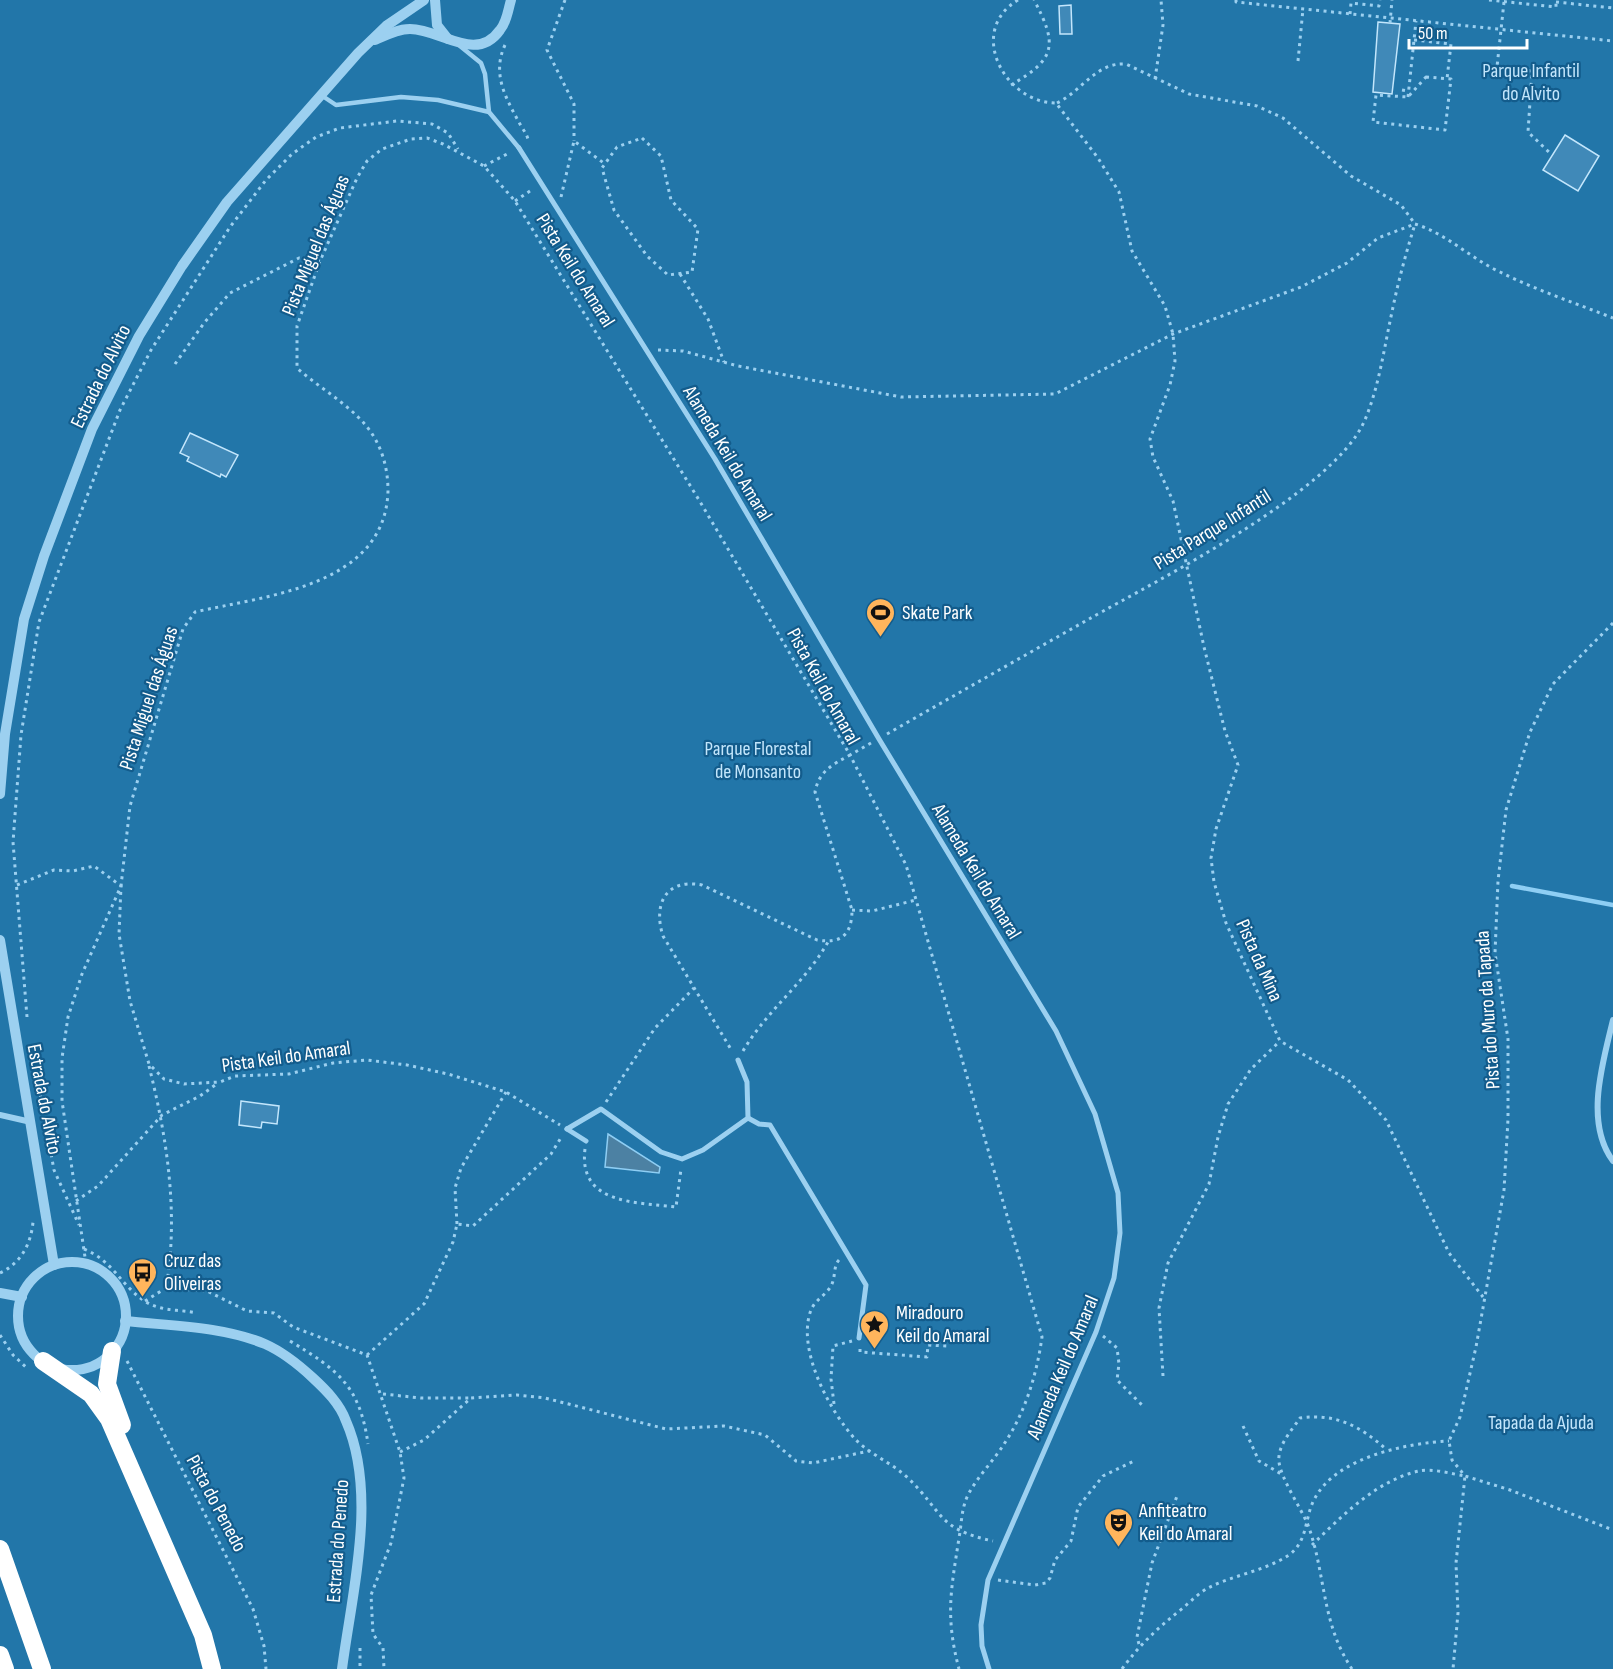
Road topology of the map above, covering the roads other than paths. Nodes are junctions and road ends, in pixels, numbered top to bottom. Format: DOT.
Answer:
graph roads {
  1 [pos="424,0"];
  2 [pos="435,0"];
  3 [pos="506,0"];
  4 [pos="511,0"];
  5 [pos="507,12"];
  6 [pos="371,41"];
  7 [pos="453,41"];
  8 [pos="321,95"];
  9 [pos="489,112"];
  10 [pos="519,148"];
  11 [pos="0,794"];
  12 [pos="0,940"];
  13 [pos="1613,1020"];
  14 [pos="738,1060"];
  15 [pos="0,1115"];
  16 [pos="748,1118"];
  17 [pos="31,1122"];
  18 [pos="586,1141"];
  19 [pos="1613,1161"];
  20 [pos="54,1265"];
  21 [pos="0,1293"];
  22 [pos="22,1297"];
  23 [pos="125,1322"];
  24 [pos="859,1338"];
  25 [pos="119,1354"];
  26 [pos="43,1362"];
  27 [pos="0,1549"];
  28 [pos="0,1655"];
  29 [pos="39,1660"];
  30 [pos="5,1669"];
  31 [pos="49,1669"];
  32 [pos="212,1669"];
  33 [pos="219,1669"];
  34 [pos="342,1669"];
  35 [pos="989,1669"];
  1 -- 6 [label="street, Estrada do Alvito"];
  2 -- 7 [label="street"];
  3 -- 5 [label="street"];
  4 -- 5 [label="street, Estrada do Alvito"];
  5 -- 7 [label="street, Estrada do Alvito"];
  6 -- 7 [label="street, Estrada do Alvito"];
  6 -- 8 [label="street, Estrada do Alvito"];
  7 -- 9 [label="lane"];
  8 -- 9 [label="lane"];
  8 -- 11 [label="street, Estrada do Alvito"];
  9 -- 10 [label="lane"];
  10 -- 35 [label="street, Alameda Keil do Amaral"];
  12 -- 17 [label="street, Estrada do Alvito"];
  13 -- 19 [label="street"];
  14 -- 16 [label="street"];
  15 -- 17 [label="street"];
  16 -- 18 [label="street"];
  16 -- 24 [label="street"];
  17 -- 20 [label="street, Estrada do Alvito"];
  20 -- 22 [label="street"];
  20 -- 23 [label="street"];
  21 -- 22 [label="street"];
  22 -- 26 [label="street"];
  23 -- 25 [label="street"];
  23 -- 34 [label="street, Estrada do Penedo"];
  25 -- 26 [label="street"];
  25 -- 33 [label="highway"];
  26 -- 32 [label="highway"];
  27 -- 29 [label="highway"];
  28 -- 30 [label="highway"];
  29 -- 31 [label="highway"];
}
